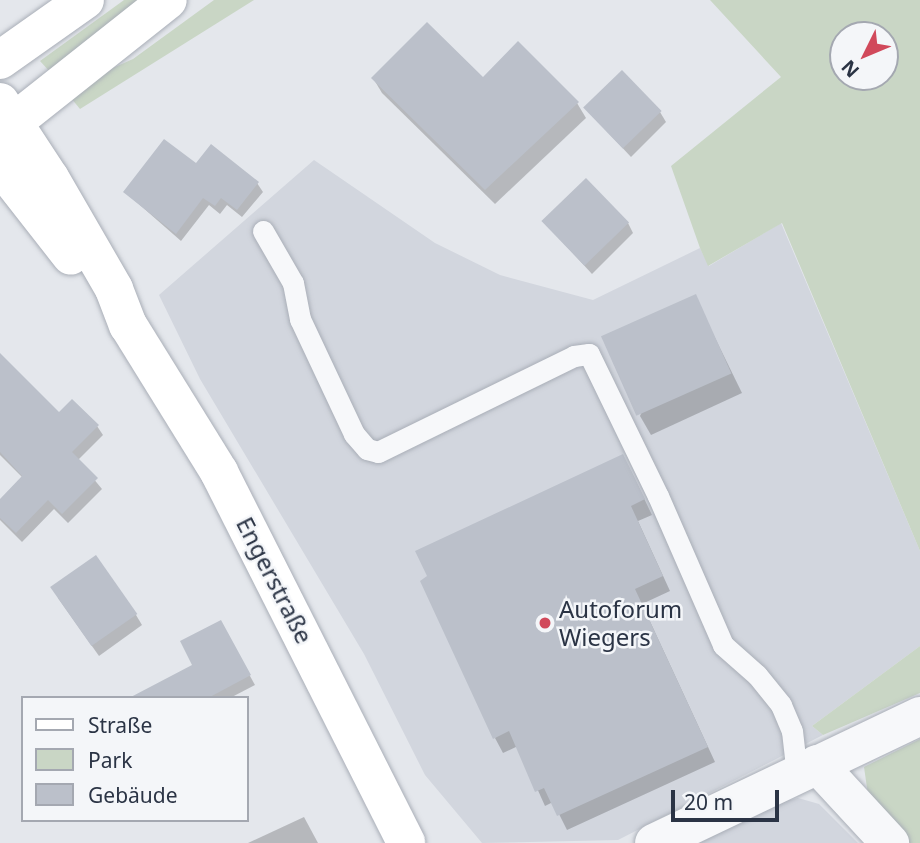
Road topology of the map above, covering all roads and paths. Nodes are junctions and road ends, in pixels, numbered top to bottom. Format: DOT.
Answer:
graph roads {
  1 [pos="85,0"];
  2 [pos="168,0"];
  3 [pos="0,60"];
  4 [pos="5,120"];
  5 [pos="0,165"];
  6 [pos="263,231"];
  7 [pos="128,325"];
  8 [pos="920,716"];
  9 [pos="807,770"];
  10 [pos="407,843"];
  11 [pos="654,843"];
  12 [pos="890,843"];
  1 -- 3 [label="main road"];
  2 -- 4 [label="main road"];
  4 -- 7 [label="main road, Engerstraße"];
  5 -- 7 [label="main road, Engerstraße"];
  6 -- 9 [label="lane"];
  7 -- 10 [label="main road, Engerstraße"];
  8 -- 9 [label="street"];
  9 -- 11 [label="street"];
  9 -- 12 [label="street"];
}
